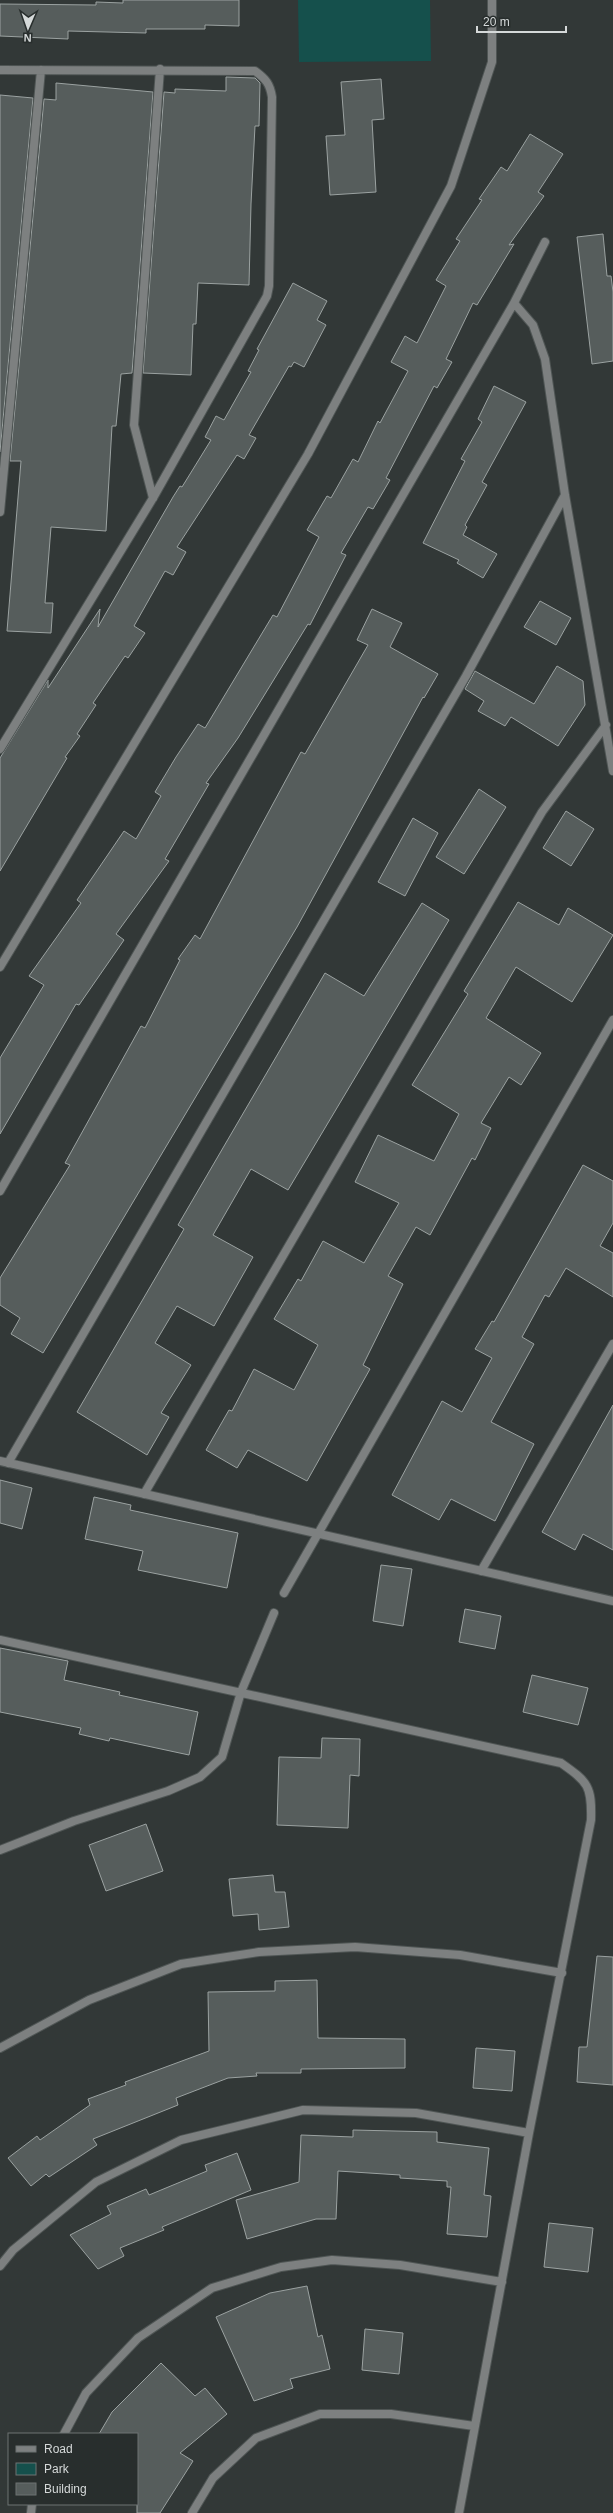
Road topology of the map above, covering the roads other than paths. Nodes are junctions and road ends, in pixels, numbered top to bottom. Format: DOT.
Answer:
graph roads {
  1 [pos="492,0"];
  2 [pos="160,69"];
  3 [pos="0,70"];
  4 [pos="41,70"];
  5 [pos="545,242"];
  6 [pos="514,302"];
  7 [pos="565,495"];
  8 [pos="153,498"];
  9 [pos="0,512"];
  10 [pos="606,725"];
  11 [pos="0,749"];
  12 [pos="613,771"];
  13 [pos="0,967"];
  14 [pos="613,1020"];
  15 [pos="0,1191"];
  16 [pos="613,1344"];
  17 [pos="4,1462"];
  18 [pos="144,1494"];
  19 [pos="318,1534"];
  20 [pos="481,1571"];
  21 [pos="284,1593"];
  22 [pos="613,1601"];
  23 [pos="274,1613"];
  24 [pos="0,1640"];
  25 [pos="241,1692"];
  26 [pos="0,1850"];
  27 [pos="562,1972"];
  28 [pos="0,2048"];
  29 [pos="529,2133"];
  30 [pos="0,2266"];
  31 [pos="502,2282"];
  32 [pos="474,2426"];
  33 [pos="65,2433"];
  34 [pos="192,2513"];
  35 [pos="459,2513"];
  1 -- 13 [label="street"];
  2 -- 4 [label="street"];
  2 -- 8 [label="street"];
  2 -- 8 [label="street"];
  3 -- 4 [label="street"];
  4 -- 9 [label="street"];
  5 -- 6 [label="street"];
  6 -- 7 [label="street"];
  6 -- 15 [label="street"];
  7 -- 10 [label="street"];
  7 -- 17 [label="street"];
  8 -- 11 [label="street"];
  10 -- 12 [label="street"];
  10 -- 18 [label="street"];
  14 -- 19 [label="street"];
  16 -- 20 [label="street"];
  17 -- 18 [label="street"];
  18 -- 19 [label="street"];
  19 -- 20 [label="street"];
  19 -- 21 [label="street"];
  20 -- 22 [label="street"];
  23 -- 25 [label="street"];
  24 -- 25 [label="street"];
  25 -- 26 [label="street"];
  25 -- 27 [label="street"];
  27 -- 28 [label="street"];
  27 -- 29 [label="street"];
  29 -- 30 [label="street"];
  29 -- 31 [label="street"];
  31 -- 32 [label="street"];
  31 -- 33 [label="street"];
  32 -- 34 [label="street"];
  32 -- 35 [label="street"];
}
